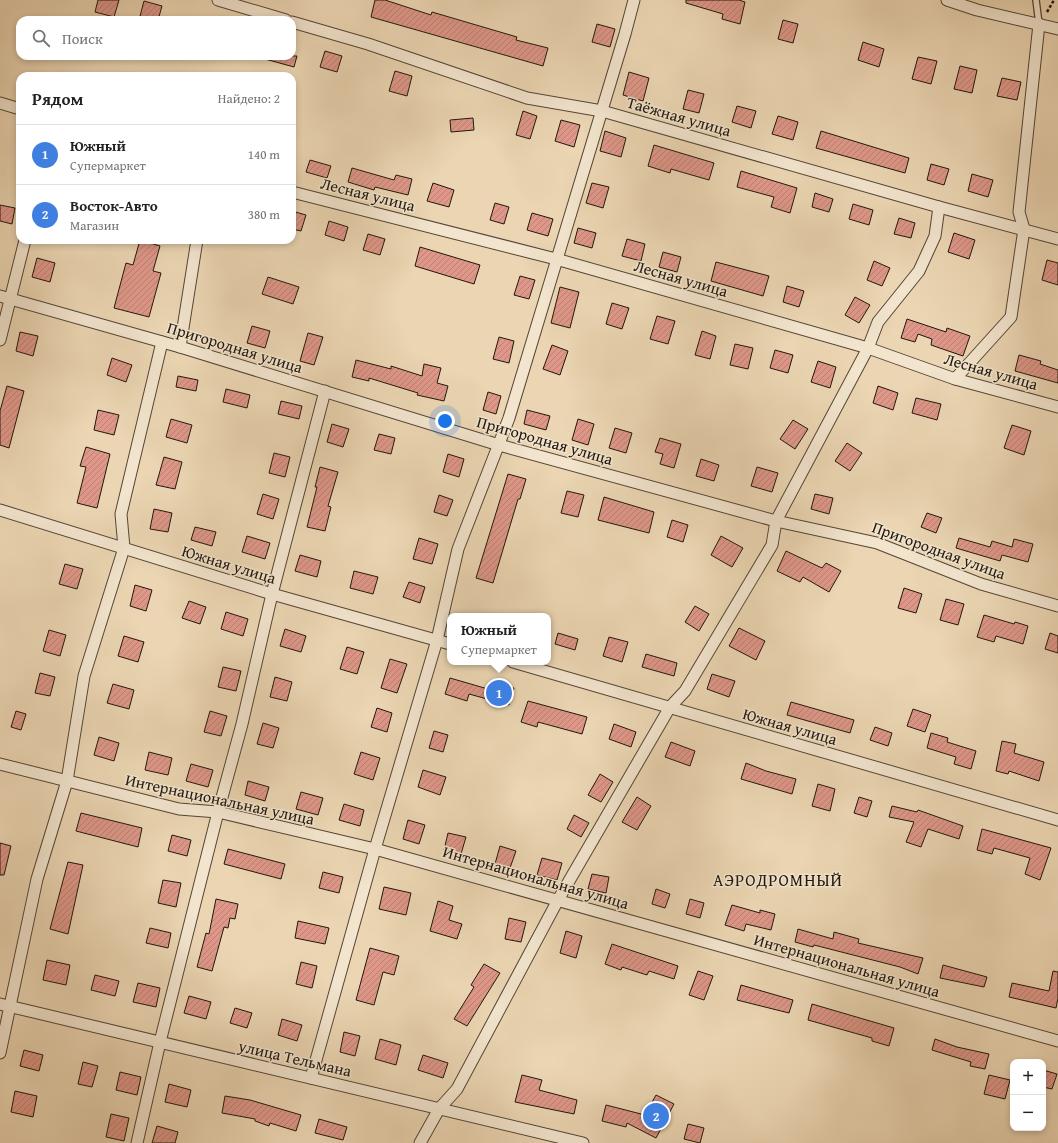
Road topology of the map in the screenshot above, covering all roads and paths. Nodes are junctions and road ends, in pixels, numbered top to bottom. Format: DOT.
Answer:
graph roads {
  1 [pos="218,0"];
  2 [pos="634,0"];
  3 [pos="947,0"];
  4 [pos="1036,0"];
  5 [pos="272,16"];
  6 [pos="296,23"];
  7 [pos="1039,24"];
  8 [pos="1058,29"];
  9 [pos="0,103"];
  10 [pos="16,108"];
  11 [pos="602,111"];
  12 [pos="296,193"];
  13 [pos="939,207"];
  14 [pos="1024,229"];
  15 [pos="1058,239"];
  16 [pos="24,244"];
  17 [pos="196,244"];
  18 [pos="556,259"];
  19 [pos="5,298"];
  20 [pos="0,340"];
  21 [pos="162,342"];
  22 [pos="180,347"];
  23 [pos="868,348"];
  24 [pos="955,379"];
  25 [pos="325,391"];
  26 [pos="1058,407"];
  27 [pos="499,445"];
  28 [pos="0,510"];
  29 [pos="776,520"];
  30 [pos="124,548"];
  31 [pos="272,594"];
  32 [pos="1058,606"];
  33 [pos="437,640"];
  34 [pos="447,643"];
  35 [pos="523,665"];
  36 [pos="670,707"];
  37 [pos="0,764"];
  38 [pos="67,781"];
  39 [pos="218,812"];
  40 [pos="1058,820"];
  41 [pos="375,849"];
  42 [pos="558,900"];
  43 [pos="5,1006"];
  44 [pos="1058,1040"];
  45 [pos="160,1042"];
  46 [pos="0,1053"];
  47 [pos="311,1078"];
  48 [pos="439,1109"];
  49 [pos="137,1143"];
  50 [pos="420,1143"];
  51 [pos="583,1143"];
  1 -- 5 [label="street"];
  2 -- 11 [label="street"];
  3 -- 7 [label="street"];
  4 -- 7 [label="lane"];
  6 -- 11 [label="street, Таёжная улица"];
  7 -- 8 [label="street"];
  7 -- 14 [label="street"];
  9 -- 10 [label="street"];
  11 -- 13 [label="street, Таёжная улица"];
  11 -- 18 [label="street"];
  12 -- 18 [label="street, Лесная улица"];
  13 -- 14 [label="street, Таёжная улица"];
  13 -- 23 [label="street"];
  14 -- 15 [label="street, Таёжная улица"];
  14 -- 24 [label="street"];
  16 -- 19 [label="street"];
  17 -- 22 [label="street"];
  18 -- 23 [label="street, Лесная улица"];
  18 -- 27 [label="street"];
  19 -- 20 [label="street"];
  19 -- 21 [label="street, Пригородная улица"];
  21 -- 22 [label="street, Пригородная улица"];
  21 -- 30 [label="street"];
  22 -- 25 [label="street, Пригородная улица"];
  23 -- 24 [label="street, Лесная улица"];
  23 -- 29 [label="street"];
  24 -- 26 [label="street, Лесная улица"];
  25 -- 27 [label="street, Пригородная улица"];
  25 -- 31 [label="street"];
  27 -- 29 [label="street, Пригородная улица"];
  27 -- 33 [label="street"];
  28 -- 30 [label="street, Южная улица"];
  29 -- 32 [label="street, Пригородная улица"];
  29 -- 36 [label="street"];
  30 -- 31 [label="street, Южная улица"];
  30 -- 38 [label="street"];
  31 -- 33 [label="street, Южная улица"];
  31 -- 39 [label="street"];
  33 -- 34 [label="street, Южная улица"];
  33 -- 41 [label="street"];
  35 -- 36 [label="street, Южная улица"];
  36 -- 40 [label="street, Южная улица"];
  36 -- 42 [label="street"];
  37 -- 38 [label="street, Интернациональная улица"];
  38 -- 39 [label="street, Интернациональная улица"];
  38 -- 43 [label="street"];
  39 -- 41 [label="street, Интернациональная улица"];
  39 -- 45 [label="street"];
  41 -- 42 [label="street, Интернациональная улица"];
  41 -- 47 [label="street"];
  42 -- 44 [label="street, Интернациональная улица"];
  42 -- 48 [label="street"];
  43 -- 45 [label="street, улица Тельмана"];
  43 -- 46 [label="street"];
  45 -- 47 [label="street, улица Тельмана"];
  45 -- 49 [label="street"];
  47 -- 48 [label="street, улица Тельмана"];
  48 -- 50 [label="street"];
  48 -- 51 [label="street, улица Тельмана"];
}
